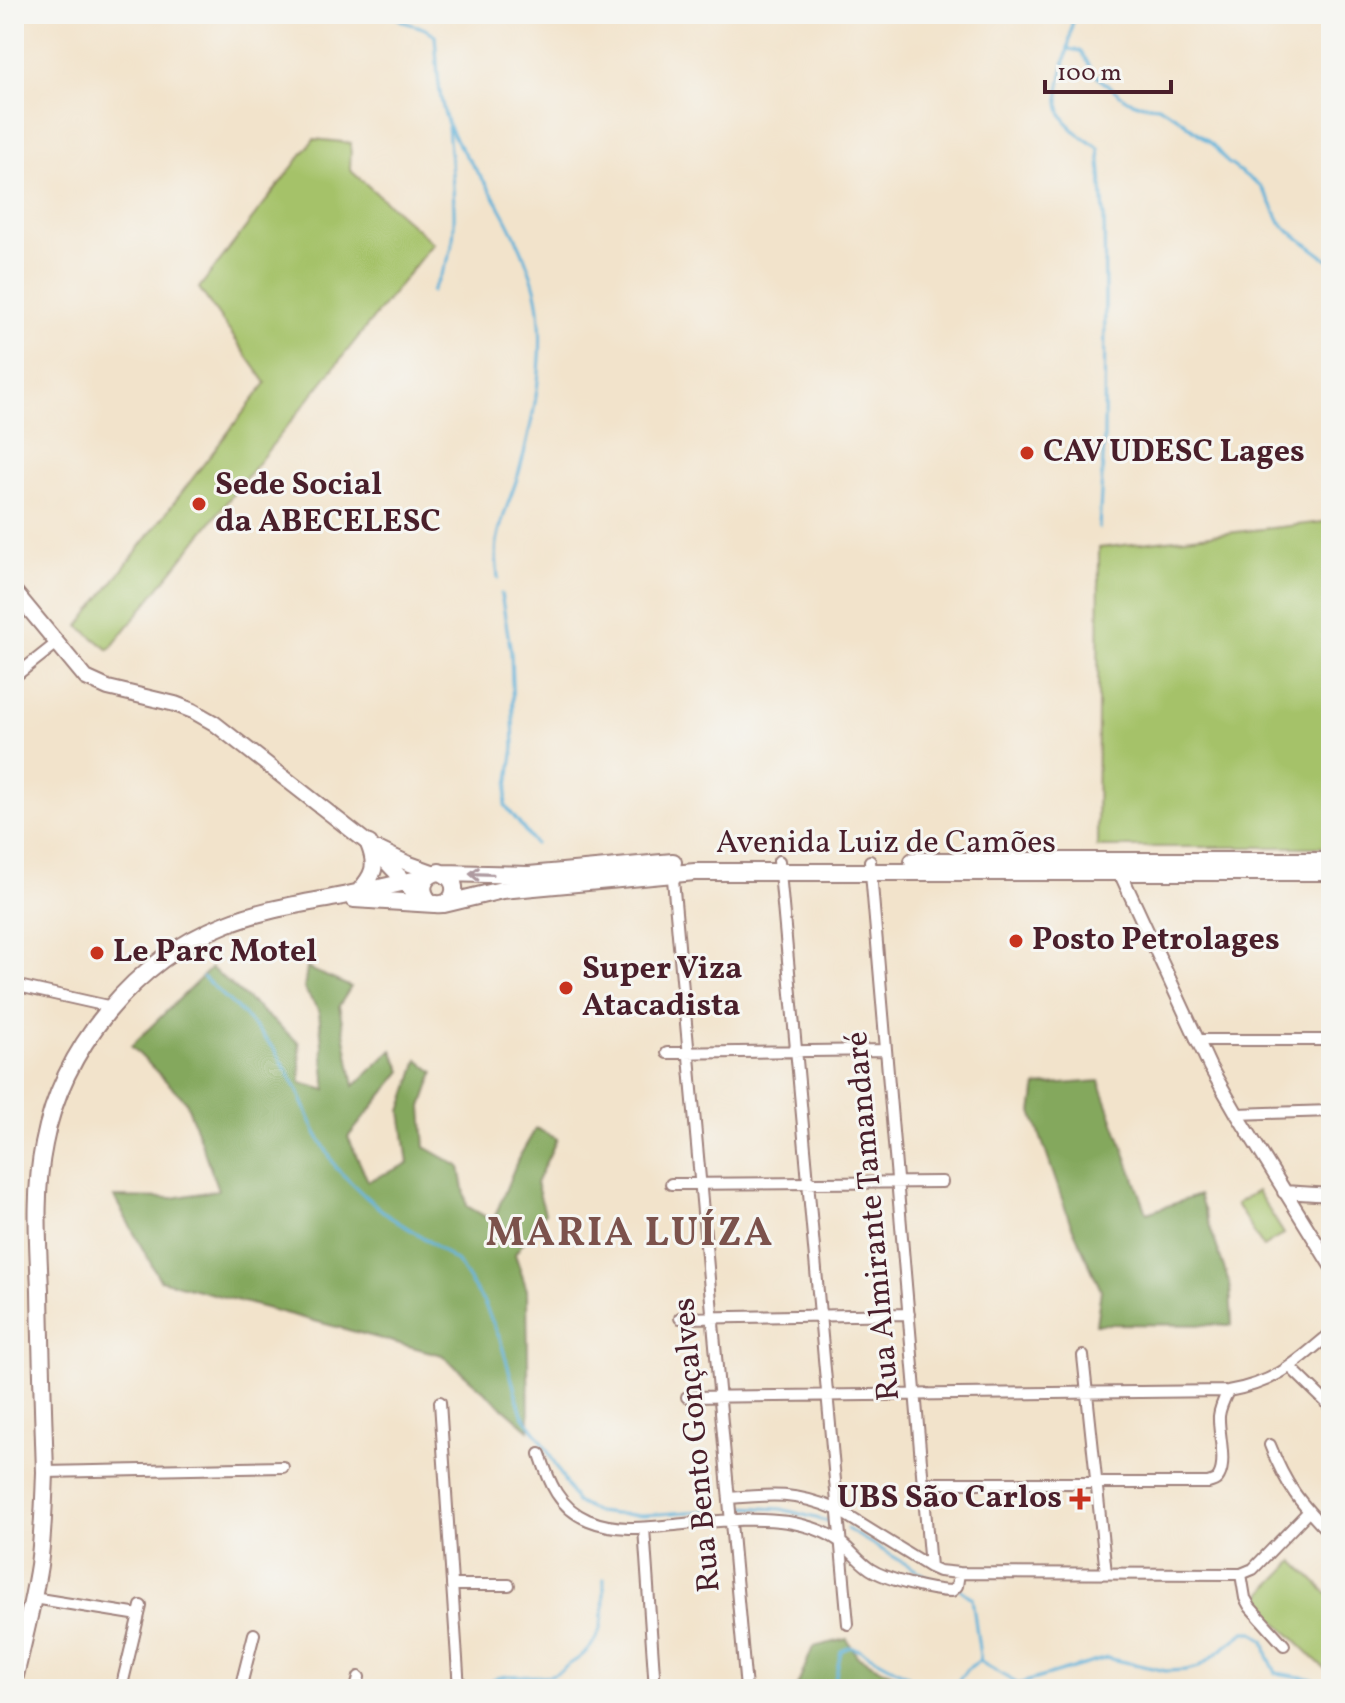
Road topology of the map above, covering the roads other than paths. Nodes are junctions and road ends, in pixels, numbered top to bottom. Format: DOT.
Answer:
graph roads {
  1 [pos="984,14"];
  2 [pos="1002,14"];
  3 [pos="14,591"];
  4 [pos="57,643"];
  5 [pos="14,677"];
  6 [pos="369,844"];
  7 [pos="1331,861"];
  8 [pos="1117,866"];
  9 [pos="780,867"];
  10 [pos="870,867"];
  11 [pos="672,868"];
  12 [pos="1331,872"];
  13 [pos="435,874"];
  14 [pos="405,882"];
  15 [pos="359,892"];
  16 [pos="332,898"];
  17 [pos="436,903"];
  18 [pos="14,985"];
  19 [pos="112,1007"];
  20 [pos="1196,1040"];
  21 [pos="1331,1040"];
  22 [pos="886,1050"];
  23 [pos="797,1051"];
  24 [pos="667,1053"];
  25 [pos="689,1053"];
  26 [pos="1331,1111"];
  27 [pos="1237,1114"];
  28 [pos="897,1182"];
  29 [pos="942,1182"];
  30 [pos="700,1183"];
  31 [pos="808,1183"];
  32 [pos="671,1184"];
  33 [pos="1331,1186"];
  34 [pos="1284,1192"];
  35 [pos="1331,1195"];
  36 [pos="1330,1266"];
  37 [pos="909,1314"];
  38 [pos="820,1316"];
  39 [pos="713,1317"];
  40 [pos="680,1318"];
  41 [pos="1331,1333"];
  42 [pos="1083,1356"];
  43 [pos="1290,1367"];
  44 [pos="1228,1391"];
  45 [pos="1087,1393"];
  46 [pos="915,1395"];
  47 [pos="828,1396"];
  48 [pos="687,1397"];
  49 [pos="720,1397"];
  50 [pos="440,1402"];
  51 [pos="1331,1407"];
  52 [pos="1270,1445"];
  53 [pos="540,1454"];
  54 [pos="283,1467"];
  55 [pos="45,1472"];
  56 [pos="923,1483"];
  57 [pos="1096,1483"];
  58 [pos="729,1498"];
  59 [pos="838,1510"];
  60 [pos="1308,1512"];
  61 [pos="731,1520"];
  62 [pos="644,1528"];
  63 [pos="1331,1535"];
  64 [pos="841,1542"];
  65 [pos="930,1567"];
  66 [pos="959,1573"];
  67 [pos="1106,1573"];
  68 [pos="1241,1574"];
  69 [pos="452,1585"];
  70 [pos="509,1585"];
  71 [pos="33,1598"];
  72 [pos="848,1624"];
  73 [pos="254,1634"];
  74 [pos="1284,1645"];
  75 [pos="359,1677"];
  76 [pos="14,1680"];
  77 [pos="121,1689"];
  78 [pos="240,1689"];
  79 [pos="356,1689"];
  80 [pos="459,1689"];
  81 [pos="655,1689"];
  82 [pos="746,1689"];
  1 -- 2 [label="street"];
  3 -- 4 [label="main road"];
  4 -- 5 [label="street"];
  4 -- 6 [label="main road"];
  6 -- 13 [label="main road"];
  6 -- 14 [label="main road"];
  6 -- 15 [label="main road"];
  7 -- 8 [label="main road, Avenida Luiz de Camões"];
  8 -- 10 [label="main road, Avenida Luiz de Camões"];
  8 -- 12 [label="main road, Avenida Luiz de Camões"];
  8 -- 20 [label="street"];
  9 -- 10 [label="main road, Avenida Luiz de Camões"];
  9 -- 11 [label="main road, Avenida Luiz de Camões"];
  9 -- 23 [label="street"];
  10 -- 22 [label="street, Rua Almirante Tamandaré"];
  11 -- 13 [label="main road, Avenida Luiz de Camões, one-way"];
  11 -- 17 [label="main road, Avenida Luiz de Camões"];
  11 -- 25 [label="street, Rua Bento Gonçalves"];
  13 -- 14 [label="main road, Avenida Luiz de Camões"];
  13 -- 17 [label="main road"];
  13 -- 17 [label="main road"];
  14 -- 15 [label="main road, Avenida Luiz de Camões"];
  14 -- 17 [label="main road"];
  15 -- 16 [label="main road, Avenida Luiz de Camões"];
  16 -- 17 [label="main road, Avenida Luiz de Camões"];
  16 -- 19 [label="main road"];
  18 -- 19 [label="street"];
  19 -- 55 [label="main road"];
  20 -- 21 [label="street"];
  20 -- 27 [label="street"];
  22 -- 23 [label="street"];
  22 -- 28 [label="street, Rua Almirante Tamandaré"];
  23 -- 25 [label="street"];
  23 -- 31 [label="street"];
  24 -- 25 [label="street"];
  25 -- 30 [label="street, Rua Bento Gonçalves"];
  26 -- 27 [label="street"];
  27 -- 34 [label="street"];
  28 -- 29 [label="street"];
  28 -- 31 [label="street"];
  28 -- 37 [label="street, Rua Almirante Tamandaré"];
  30 -- 31 [label="street"];
  30 -- 32 [label="street"];
  30 -- 39 [label="street, Rua Bento Gonçalves"];
  31 -- 38 [label="street"];
  33 -- 35 [label="street"];
  34 -- 35 [label="street"];
  34 -- 36 [label="street"];
  35 -- 36 [label="street"];
  37 -- 38 [label="street"];
  37 -- 46 [label="street, Rua Almirante Tamandaré"];
  38 -- 39 [label="street"];
  38 -- 47 [label="street"];
  39 -- 40 [label="street"];
  39 -- 49 [label="street, Rua Bento Gonçalves"];
  41 -- 43 [label="street"];
  42 -- 45 [label="street"];
  43 -- 44 [label="street"];
  43 -- 51 [label="street"];
  44 -- 45 [label="street"];
  44 -- 57 [label="street"];
  45 -- 46 [label="street"];
  45 -- 57 [label="street"];
  46 -- 47 [label="street"];
  46 -- 56 [label="street, Rua Almirante Tamandaré"];
  47 -- 49 [label="street"];
  47 -- 59 [label="street"];
  48 -- 49 [label="street"];
  49 -- 58 [label="street, Rua Bento Gonçalves"];
  50 -- 69 [label="street"];
  52 -- 60 [label="street"];
  53 -- 62 [label="street"];
  54 -- 55 [label="street"];
  55 -- 71 [label="main road"];
  56 -- 57 [label="street"];
  56 -- 65 [label="street, Rua Almirante Tamandaré"];
  57 -- 67 [label="street"];
  58 -- 59 [label="street"];
  58 -- 61 [label="street, Rua Bento Gonçalves"];
  59 -- 64 [label="street"];
  59 -- 65 [label="street"];
  60 -- 63 [label="street"];
  60 -- 68 [label="street"];
  61 -- 62 [label="street"];
  61 -- 64 [label="street"];
  61 -- 82 [label="street, Rua Bento Gonçalves"];
  62 -- 81 [label="street"];
  64 -- 66 [label="street"];
  64 -- 72 [label="street"];
  65 -- 66 [label="street"];
  66 -- 67 [label="street"];
  67 -- 68 [label="street"];
  68 -- 74 [label="street"];
  69 -- 70 [label="street"];
  69 -- 80 [label="street"];
  71 -- 76 [label="main road"];
  71 -- 77 [label="street"];
  73 -- 78 [label="street"];
  75 -- 79 [label="street"];
}
